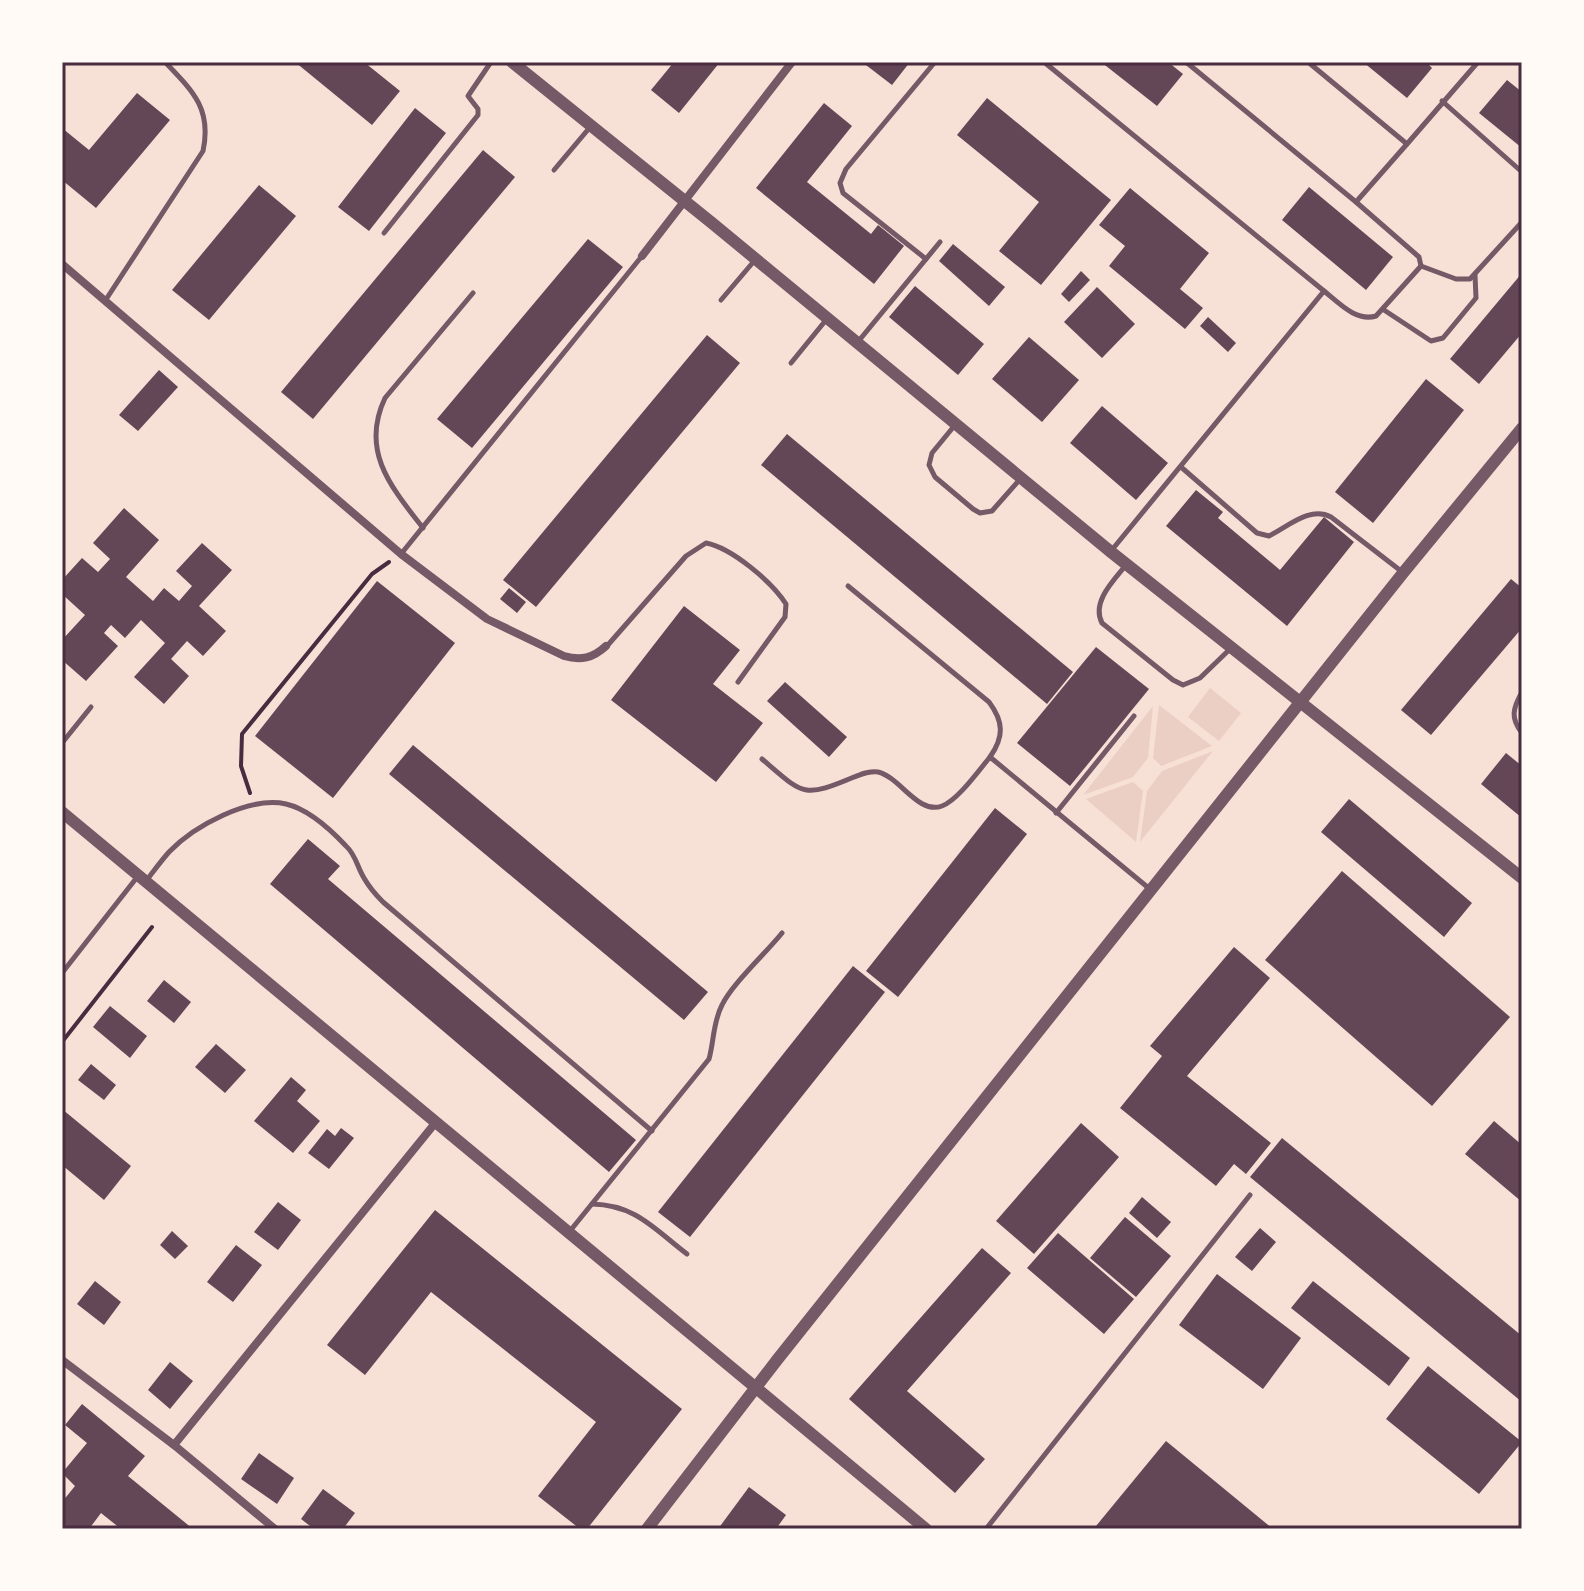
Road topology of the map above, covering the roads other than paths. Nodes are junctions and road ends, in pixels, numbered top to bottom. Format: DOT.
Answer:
graph roads {
  1 [pos="165,62"];
  2 [pos="491,62"];
  3 [pos="512,62"];
  4 [pos="792,62"];
  5 [pos="935,62"];
  6 [pos="1044,62"];
  7 [pos="1186,62"];
  8 [pos="1308,62"];
  9 [pos="1478,62"];
  10 [pos="1442,101"];
  11 [pos="591,125"];
  12 [pos="1407,144"];
  13 [pos="554,170"];
  14 [pos="1522,172"];
  15 [pos="684,202"];
  16 [pos="1356,202"];
  17 [pos="1522,222"];
  18 [pos="384,233"];
  19 [pos="940,242"];
  20 [pos="642,256"];
  21 [pos="756,259"];
  22 [pos="926,259"];
  23 [pos="62,264"];
  24 [pos="1421,266"];
  25 [pos="1475,275"];
  26 [pos="1324,291"];
  27 [pos="473,293"];
  28 [pos="721,300"];
  29 [pos="105,301"];
  30 [pos="1384,310"];
  31 [pos="827,319"];
  32 [pos="857,343"];
  33 [pos="791,363"];
  34 [pos="956,424"];
  35 [pos="1522,428"];
  36 [pos="1181,467"];
  37 [pos="1022,477"];
  38 [pos="423,528"];
  39 [pos="1111,552"];
  40 [pos="401,554"];
  41 [pos="1127,564"];
  42 [pos="1403,573"];
  43 [pos="848,586"];
  44 [pos="606,646"];
  45 [pos="1232,647"];
  46 [pos="738,682"];
  47 [pos="1522,692"];
  48 [pos="1300,704"];
  49 [pos="91,707"];
  50 [pos="1134,716"];
  51 [pos="1522,733"];
  52 [pos="62,743"];
  53 [pos="990,757"];
  54 [pos="762,759"];
  55 [pos="62,812"];
  56 [pos="1056,813"];
  57 [pos="142,878"];
  58 [pos="1522,878"];
  59 [pos="1152,891"];
  60 [pos="782,933"];
  61 [pos="62,973"];
  62 [pos="436,1122"];
  63 [pos="652,1131"];
  64 [pos="1250,1195"];
  65 [pos="591,1204"];
  66 [pos="569,1231"];
  67 [pos="687,1254"];
  68 [pos="62,1360"];
  69 [pos="756,1388"];
  70 [pos="174,1445"];
  71 [pos="275,1529"];
  72 [pos="647,1529"];
  73 [pos="926,1529"];
  74 [pos="986,1529"];
  1 -- 29 [label="lane"];
  2 -- 18 [label="lane"];
  3 -- 11 [label="street"];
  4 -- 15 [label="street"];
  5 -- 22 [label="lane"];
  6 -- 26 [label="lane"];
  7 -- 16 [label="lane"];
  8 -- 12 [label="lane"];
  9 -- 10 [label="lane"];
  10 -- 12 [label="lane"];
  10 -- 14 [label="lane"];
  11 -- 13 [label="lane"];
  11 -- 15 [label="street"];
  12 -- 16 [label="lane"];
  15 -- 20 [label="street"];
  15 -- 21 [label="street"];
  16 -- 24 [label="lane"];
  17 -- 25 [label="lane"];
  19 -- 22 [label="lane"];
  20 -- 38 [label="lane"];
  21 -- 28 [label="lane"];
  21 -- 31 [label="street"];
  22 -- 32 [label="lane"];
  23 -- 29 [label="street"];
  24 -- 25 [label="lane"];
  24 -- 30 [label="lane"];
  25 -- 30 [label="lane"];
  26 -- 30 [label="lane"];
  26 -- 36 [label="lane"];
  27 -- 38 [label="lane"];
  29 -- 40 [label="street"];
  31 -- 32 [label="street"];
  31 -- 33 [label="lane"];
  32 -- 34 [label="street"];
  34 -- 37 [label="street"];
  34 -- 37 [label="lane"];
  35 -- 42 [label="street"];
  36 -- 39 [label="lane"];
  36 -- 42 [label="lane"];
  37 -- 39 [label="street"];
  38 -- 40 [label="lane"];
  39 -- 41 [label="street"];
  40 -- 44 [label="street"];
  41 -- 45 [label="street"];
  41 -- 45 [label="lane"];
  42 -- 48 [label="street"];
  43 -- 53 [label="lane"];
  44 -- 46 [label="lane"];
  45 -- 48 [label="street"];
  47 -- 51 [label="lane"];
  48 -- 58 [label="street"];
  48 -- 59 [label="street"];
  49 -- 52 [label="lane"];
  50 -- 56 [label="lane"];
  53 -- 54 [label="lane"];
  53 -- 56 [label="lane"];
  55 -- 57 [label="street"];
  56 -- 59 [label="lane"];
  57 -- 61 [label="lane"];
  57 -- 62 [label="street"];
  57 -- 63 [label="lane"];
  59 -- 69 [label="street"];
  60 -- 63 [label="lane"];
  62 -- 66 [label="street"];
  62 -- 70 [label="street"];
  63 -- 65 [label="lane"];
  64 -- 74 [label="lane"];
  65 -- 66 [label="lane"];
  65 -- 67 [label="lane"];
  66 -- 69 [label="street"];
  68 -- 70 [label="street"];
  69 -- 72 [label="street"];
  69 -- 73 [label="street"];
  70 -- 71 [label="street"];
}
